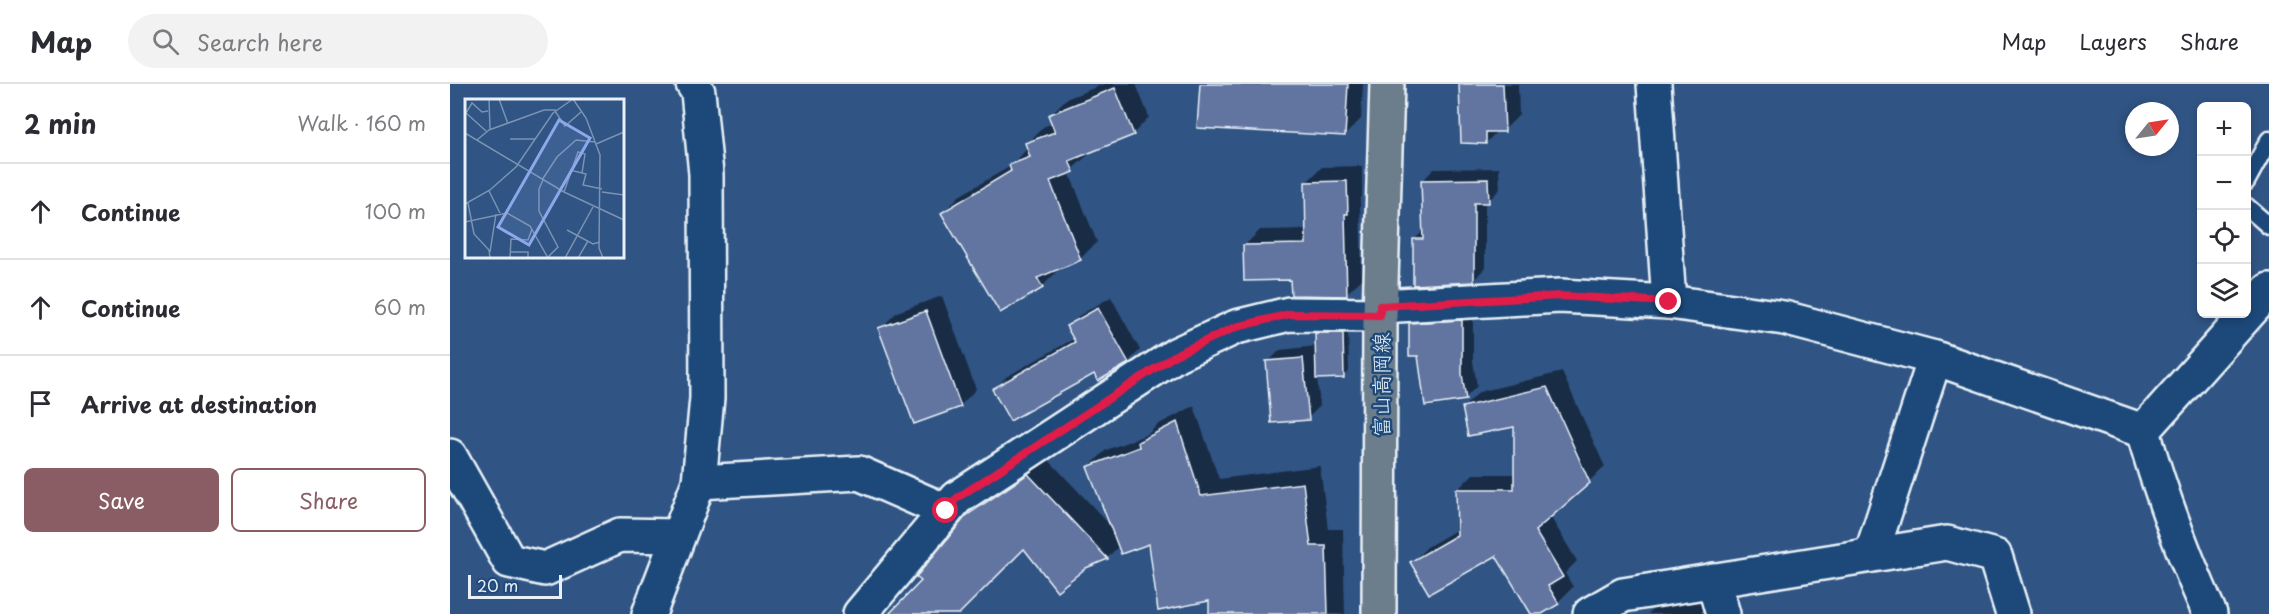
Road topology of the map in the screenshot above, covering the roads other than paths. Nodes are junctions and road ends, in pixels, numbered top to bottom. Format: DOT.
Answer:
graph roads {
  1 [pos="693,84"];
  2 [pos="1387,84"];
  3 [pos="1654,84"];
  4 [pos="2269,140"];
  5 [pos="2251,174"];
  6 [pos="2251,210"];
  7 [pos="2269,226"];
  8 [pos="2269,290"];
  9 [pos="1669,302"];
  10 [pos="1380,310"];
  11 [pos="1935,358"];
  12 [pos="2143,431"];
  13 [pos="450,456"];
  14 [pos="699,482"];
  15 [pos="946,511"];
  16 [pos="677,536"];
  17 [pos="1871,555"];
  18 [pos="1713,580"];
  19 [pos="648,614"];
  20 [pos="860,614"];
  21 [pos="1379,614"];
  22 [pos="1590,614"];
  23 [pos="1723,614"];
  24 [pos="2013,614"];
  25 [pos="2210,614"];
  1 -- 14 [label="street"];
  2 -- 10 [label="main road, 富山高岡線"];
  3 -- 9 [label="street"];
  4 -- 5 [label="lane"];
  6 -- 7 [label="lane"];
  8 -- 12 [label="street"];
  9 -- 10 [label="street"];
  9 -- 11 [label="street"];
  10 -- 15 [label="street"];
  10 -- 21 [label="main road, 富山高岡線"];
  11 -- 12 [label="street"];
  11 -- 17 [label="street"];
  12 -- 25 [label="street"];
  13 -- 16 [label="street"];
  14 -- 15 [label="street"];
  14 -- 16 [label="street"];
  15 -- 20 [label="street"];
  16 -- 19 [label="street"];
  17 -- 18 [label="street"];
  17 -- 24 [label="street"];
  18 -- 22 [label="street"];
  18 -- 23 [label="street"];
}
